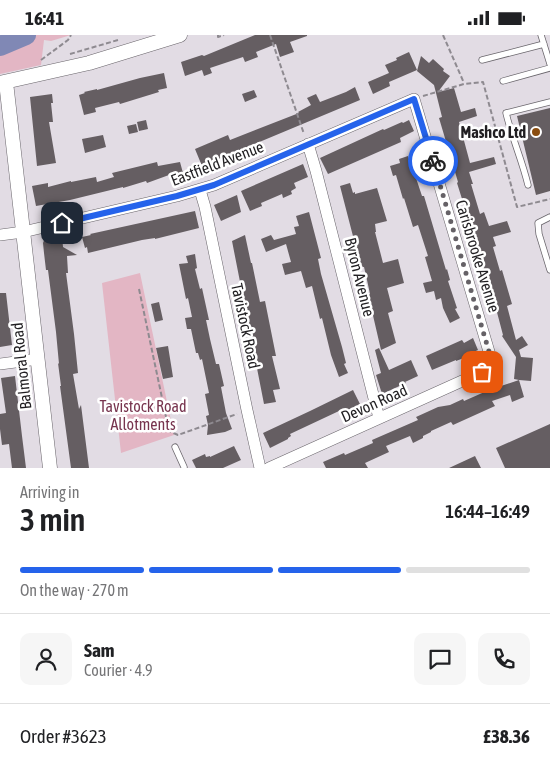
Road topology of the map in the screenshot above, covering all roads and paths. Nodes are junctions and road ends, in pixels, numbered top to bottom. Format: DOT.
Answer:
graph roads {
  1 [pos="71,35"];
  2 [pos="180,35"];
  3 [pos="218,35"];
  4 [pos="224,35"];
  5 [pos="270,35"];
  6 [pos="443,35"];
  7 [pos="541,35"];
  8 [pos="123,39"];
  9 [pos="544,44"];
  10 [pos="66,55"];
  11 [pos="47,60"];
  12 [pos="482,60"];
  13 [pos="550,64"];
  14 [pos="550,68"];
  15 [pos="503,81"];
  16 [pos="3,82"];
  17 [pos="464,84"];
  18 [pos="414,99"];
  19 [pos="550,101"];
  20 [pos="308,144"];
  21 [pos="528,185"];
  22 [pos="200,190"];
  23 [pos="550,199"];
  24 [pos="550,217"];
  25 [pos="23,232"];
  26 [pos="0,235"];
  27 [pos="550,270"];
  28 [pos="139,289"];
  29 [pos="38,359"];
  30 [pos="0,364"];
  31 [pos="491,366"];
  32 [pos="247,410"];
  33 [pos="379,418"];
  34 [pos="175,447"];
  35 [pos="184,467"];
  36 [pos="50,468"];
  37 [pos="260,468"];
  38 [pos="269,468"];
  1 -- 11 [label="path"];
  2 -- 16 [label="street"];
  3 -- 4 [label="path"];
  5 -- 20 [label="path"];
  6 -- 17 [label="path"];
  7 -- 9 [label="lane"];
  8 -- 10 [label="path"];
  9 -- 12 [label="lane"];
  9 -- 13 [label="lane"];
  14 -- 15 [label="lane"];
  16 -- 25 [label="street, Balmoral Road"];
  17 -- 18 [label="path"];
  17 -- 23 [label="path"];
  18 -- 20 [label="street, Eastfield Avenue"];
  18 -- 31 [label="street, Carisbrooke Avenue"];
  19 -- 21 [label="lane"];
  20 -- 22 [label="street, Eastfield Avenue"];
  20 -- 33 [label="street, Byron Avenue"];
  22 -- 25 [label="street, Eastfield Avenue"];
  22 -- 32 [label="street, Tavistock Road"];
  24 -- 27 [label="lane"];
  25 -- 26 [label="street, Eastfield Avenue"];
  25 -- 29 [label="street, Balmoral Road"];
  28 -- 32 [label="path"];
  29 -- 30 [label="street"];
  29 -- 36 [label="street, Balmoral Road"];
  31 -- 33 [label="street, Devon Road"];
  32 -- 37 [label="street, Tavistock Road"];
  33 -- 38 [label="street, Devon Road"];
  34 -- 35 [label="lane"];
}
